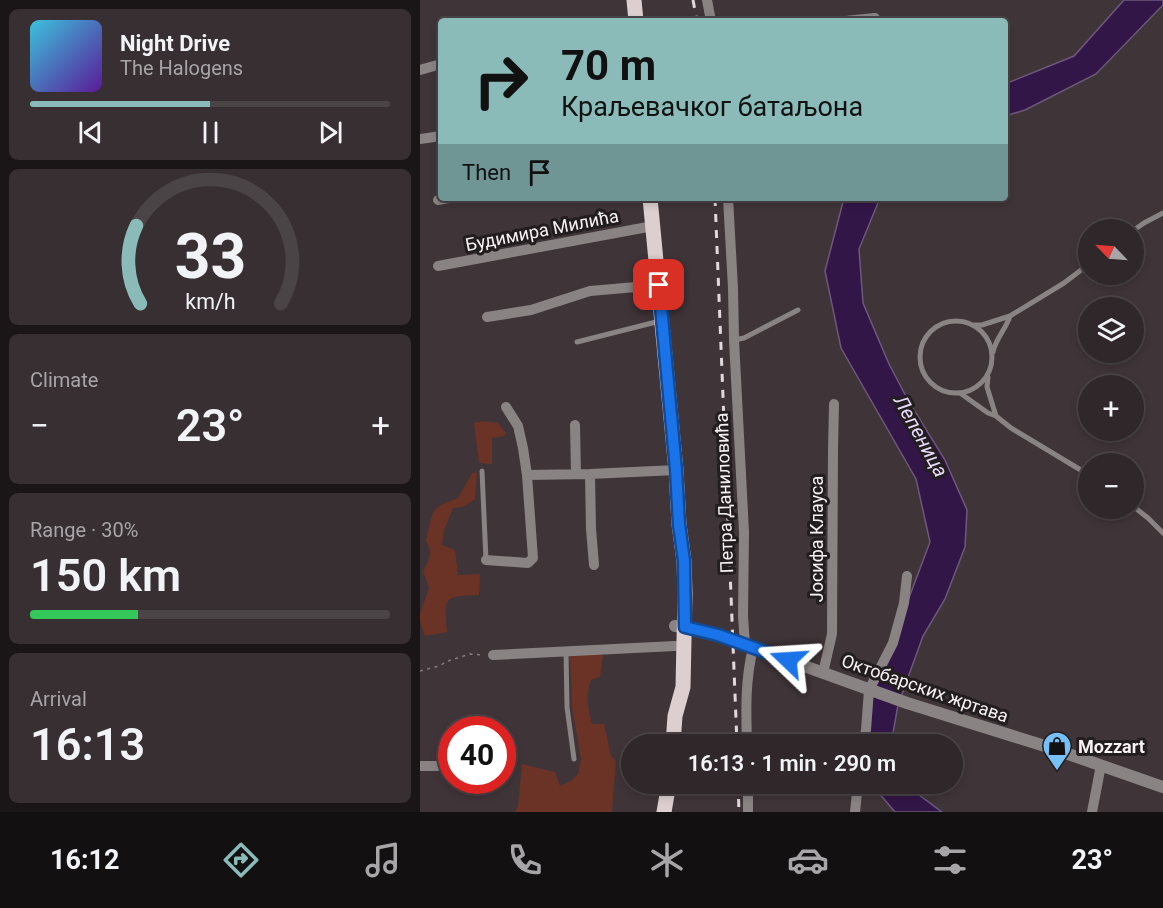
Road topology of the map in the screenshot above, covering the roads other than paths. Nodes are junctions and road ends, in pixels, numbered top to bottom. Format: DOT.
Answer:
graph roads {
  1 [pos="634,0"];
  2 [pos="707,0"];
  3 [pos="636,18"];
  4 [pos="710,18"];
  5 [pos="438,65"];
  6 [pos="420,70"];
  7 [pos="438,136"];
  8 [pos="420,139"];
  9 [pos="650,201"];
  10 [pos="728,201"];
  11 [pos="1163,213"];
  12 [pos="1144,223"];
  13 [pos="653,226"];
  14 [pos="438,266"];
  15 [pos="1078,272"];
  16 [pos="659,285"];
  17 [pos="798,310"];
  18 [pos="1010,316"];
  19 [pos="487,317"];
  20 [pos="661,320"];
  21 [pos="974,325"];
  22 [pos="734,340"];
  23 [pos="577,342"];
  24 [pos="992,353"];
  25 [pos="988,375"];
  26 [pos="960,393"];
  27 [pos="834,404"];
  28 [pos="507,407"];
  29 [pos="996,416"];
  30 [pos="575,424"];
  31 [pos="1078,469"];
  32 [pos="676,470"];
  33 [pos="482,471"];
  34 [pos="576,474"];
  35 [pos="590,474"];
  36 [pos="527,475"];
  37 [pos="1144,515"];
  38 [pos="1163,533"];
  39 [pos="486,560"];
  40 [pos="594,565"];
  41 [pos="907,576"];
  42 [pos="680,626"];
  43 [pos="675,646"];
  44 [pos="749,646"];
  45 [pos="566,651"];
  46 [pos="493,655"];
  47 [pos="823,673"];
  48 [pos="873,691"];
  49 [pos="675,716"];
  50 [pos="674,734"];
  51 [pos="747,734"];
  52 [pos="865,734"];
  53 [pos="574,759"];
  54 [pos="1101,765"];
  55 [pos="420,766"];
  56 [pos="438,766"];
  57 [pos="1163,787"];
  58 [pos="667,794"];
  59 [pos="748,794"];
  60 [pos="857,794"];
  61 [pos="664,812"];
  62 [pos="748,812"];
  63 [pos="855,812"];
  64 [pos="1092,812"];
  1 -- 3 [label="main road"];
  2 -- 4 [label="street"];
  5 -- 6 [label="street"];
  7 -- 8 [label="street"];
  9 -- 13 [label="main road"];
  10 -- 22 [label="street, Петра Даниловића"];
  11 -- 12 [label="lane"];
  13 -- 14 [label="street, Будимира Милића"];
  13 -- 16 [label="main road"];
  15 -- 18 [label="lane"];
  16 -- 19 [label="street"];
  16 -- 20 [label="main road"];
  17 -- 22 [label="lane"];
  18 -- 21 [label="lane"];
  18 -- 24 [label="lane"];
  20 -- 23 [label="lane"];
  20 -- 32 [label="main road"];
  21 -- 24 [label="lane"];
  21 -- 26 [label="lane"];
  22 -- 44 [label="street, Петра Даниловића"];
  24 -- 25 [label="lane"];
  25 -- 26 [label="lane"];
  25 -- 29 [label="lane"];
  26 -- 29 [label="lane"];
  27 -- 47 [label="street, Јосифа Клауса"];
  28 -- 36 [label="street"];
  29 -- 31 [label="lane"];
  30 -- 34 [label="street"];
  32 -- 35 [label="street"];
  32 -- 42 [label="main road"];
  33 -- 39 [label="lane"];
  34 -- 35 [label="street"];
  34 -- 36 [label="street"];
  35 -- 40 [label="street"];
  36 -- 39 [label="street"];
  37 -- 38 [label="lane"];
  41 -- 48 [label="street"];
  42 -- 43 [label="main road"];
  42 -- 44 [label="street, Октобарских жртава"];
  42 -- 49 [label="main road"];
  43 -- 45 [label="street"];
  43 -- 49 [label="main road"];
  44 -- 47 [label="street, Октобарских жртава"];
  44 -- 51 [label="street, Петра Даниловића"];
  45 -- 46 [label="street"];
  45 -- 53 [label="lane"];
  47 -- 48 [label="street, Октобарских жртава"];
  48 -- 52 [label="street"];
  48 -- 54 [label="street, Октобарских жртава"];
  49 -- 50 [label="main road"];
  54 -- 57 [label="street, Октобарских жртава"];
  54 -- 64 [label="street"];
  55 -- 56 [label="street"];
  58 -- 61 [label="main road"];
  59 -- 62 [label="street"];
  60 -- 63 [label="street"];
}
